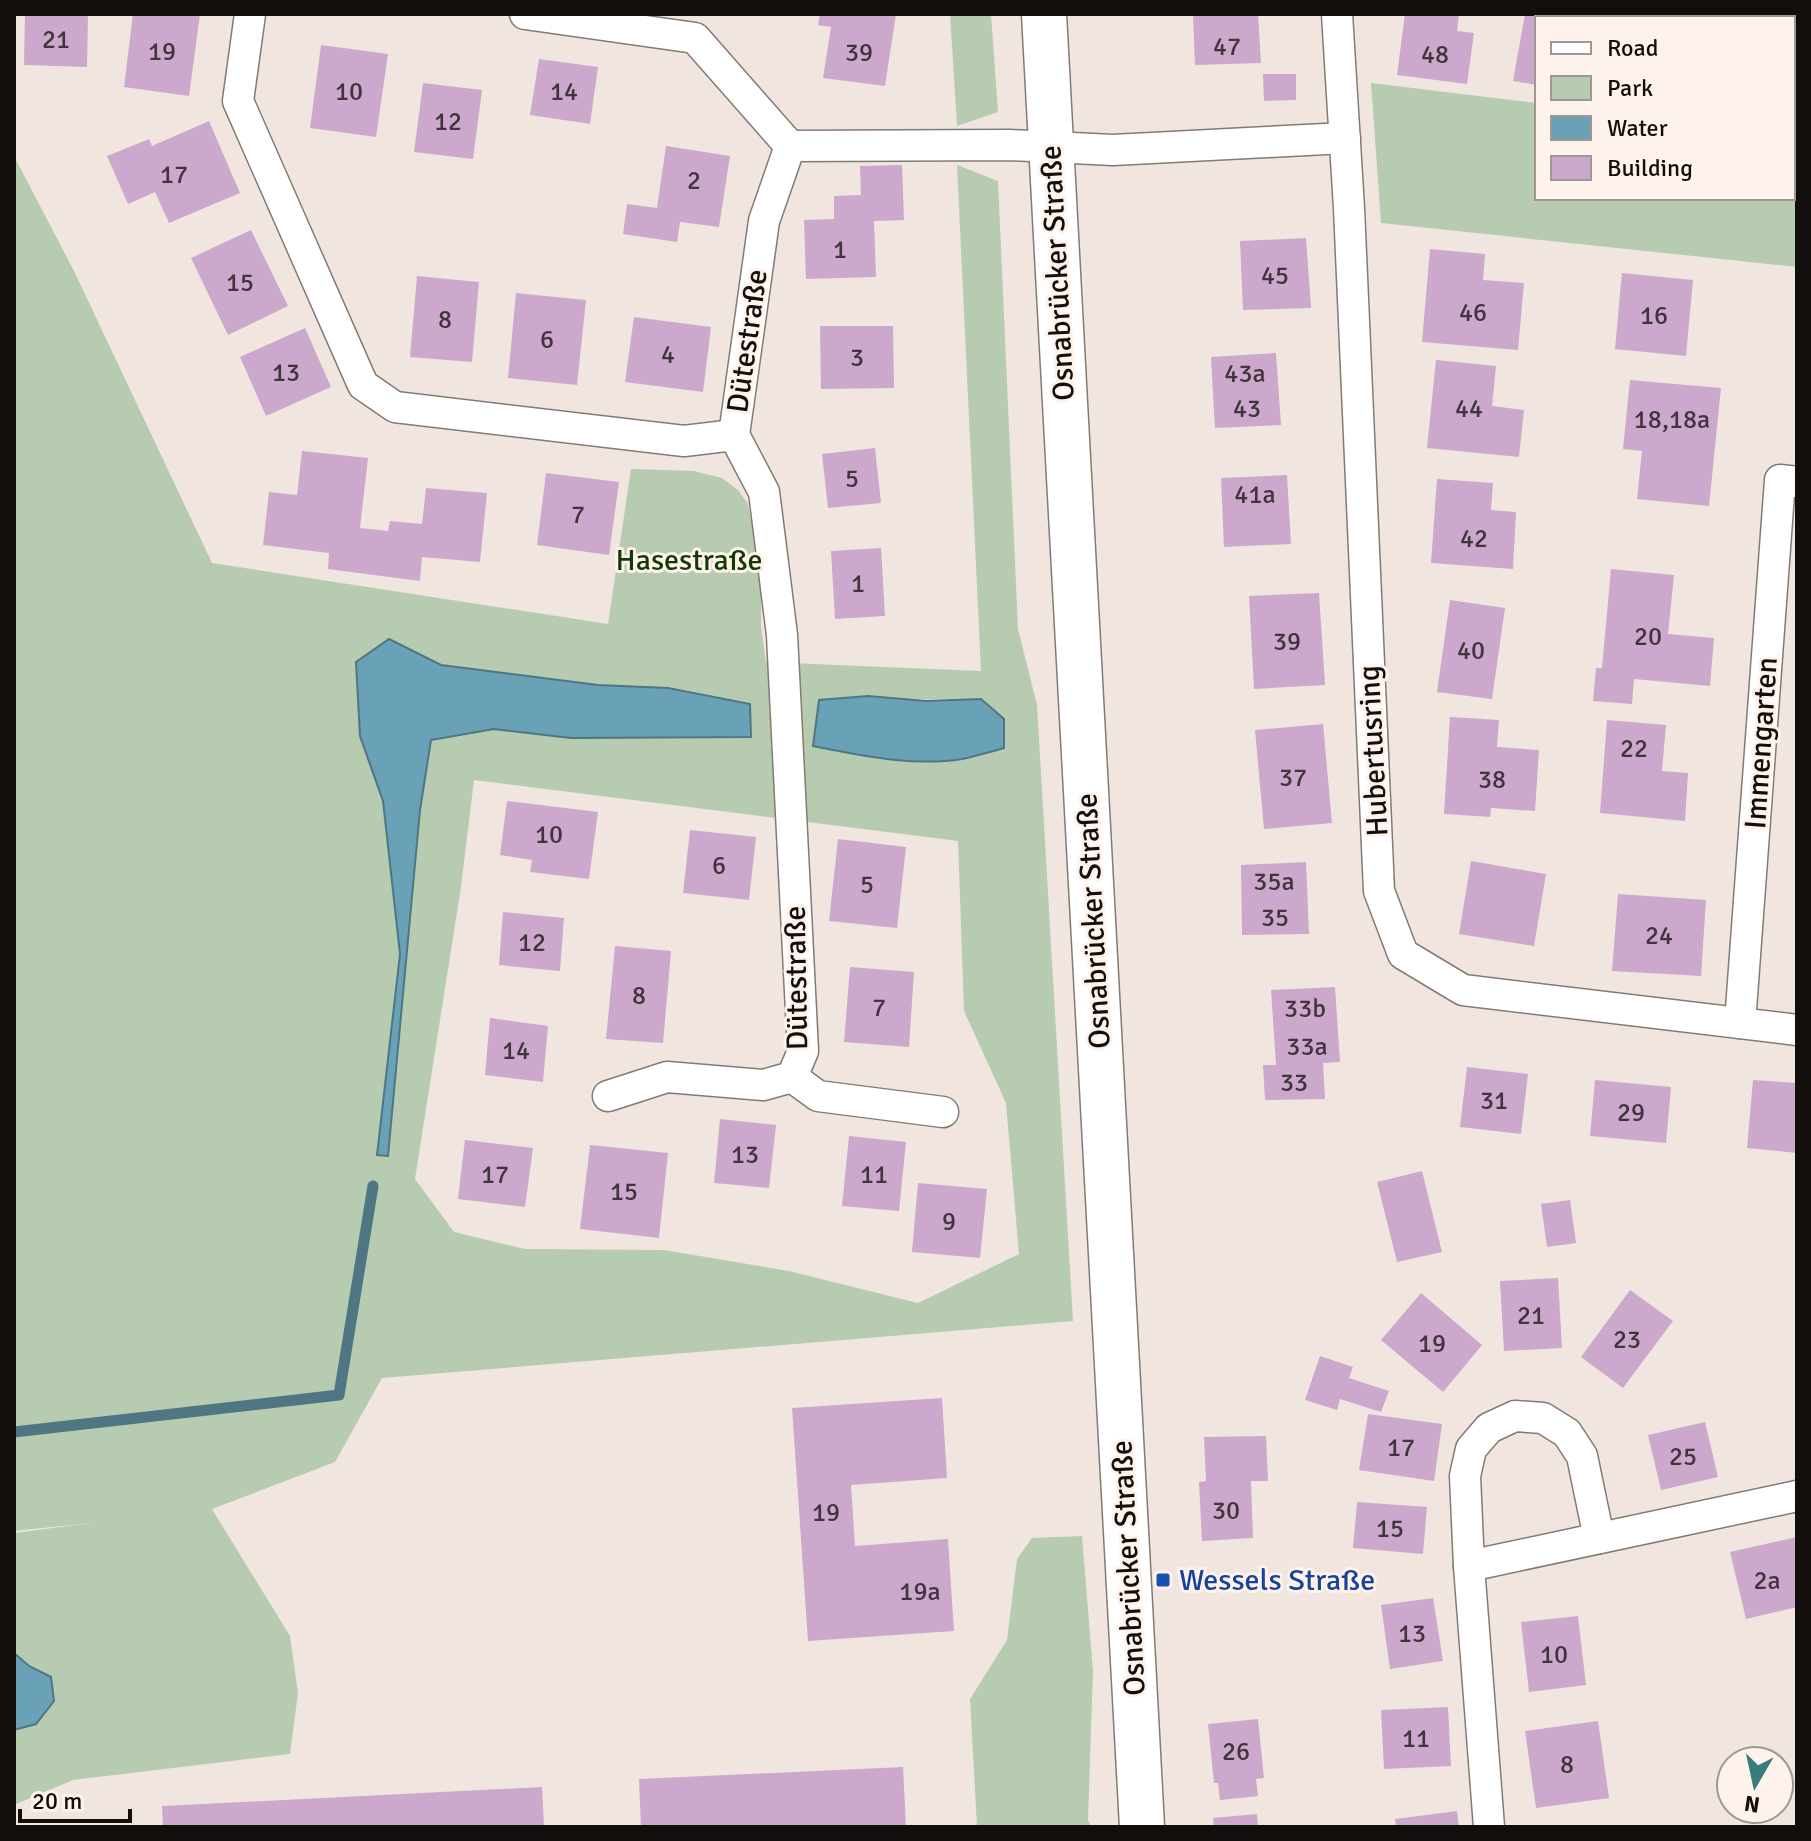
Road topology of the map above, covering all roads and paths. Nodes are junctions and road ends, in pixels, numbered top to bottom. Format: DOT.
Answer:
graph roads {
  1 [pos="250,14"];
  2 [pos="525,14"];
  3 [pos="1044,14"];
  4 [pos="1337,14"];
  5 [pos="1345,138"];
  6 [pos="790,146"];
  7 [pos="1050,146"];
  8 [pos="734,435"];
  9 [pos="1797,482"];
  10 [pos="1740,1023"];
  11 [pos="1797,1030"];
  12 [pos="792,1077"];
  13 [pos="608,1096"];
  14 [pos="943,1112"];
  15 [pos="1797,1496"];
  16 [pos="1599,1538"];
  17 [pos="1469,1566"];
  18 [pos="1142,1827"];
  19 [pos="1489,1827"];
  1 -- 8 [label="street"];
  2 -- 6 [label="street"];
  3 -- 7 [label="street, Osnabrücker Straße"];
  4 -- 5 [label="street, Hubertusring"];
  5 -- 7 [label="street"];
  5 -- 10 [label="street, Hubertusring"];
  6 -- 7 [label="street"];
  6 -- 8 [label="street, Dütestraße"];
  7 -- 18 [label="street, Osnabrücker Straße"];
  8 -- 12 [label="street, Dütestraße"];
  9 -- 10 [label="street, Immengarten"];
  10 -- 11 [label="street, Hubertusring"];
  12 -- 13 [label="street, Dütestraße"];
  12 -- 14 [label="street, Dütestraße"];
  15 -- 16 [label="street"];
  16 -- 17 [label="street"];
  16 -- 17 [label="street"];
  17 -- 19 [label="street"];
}
